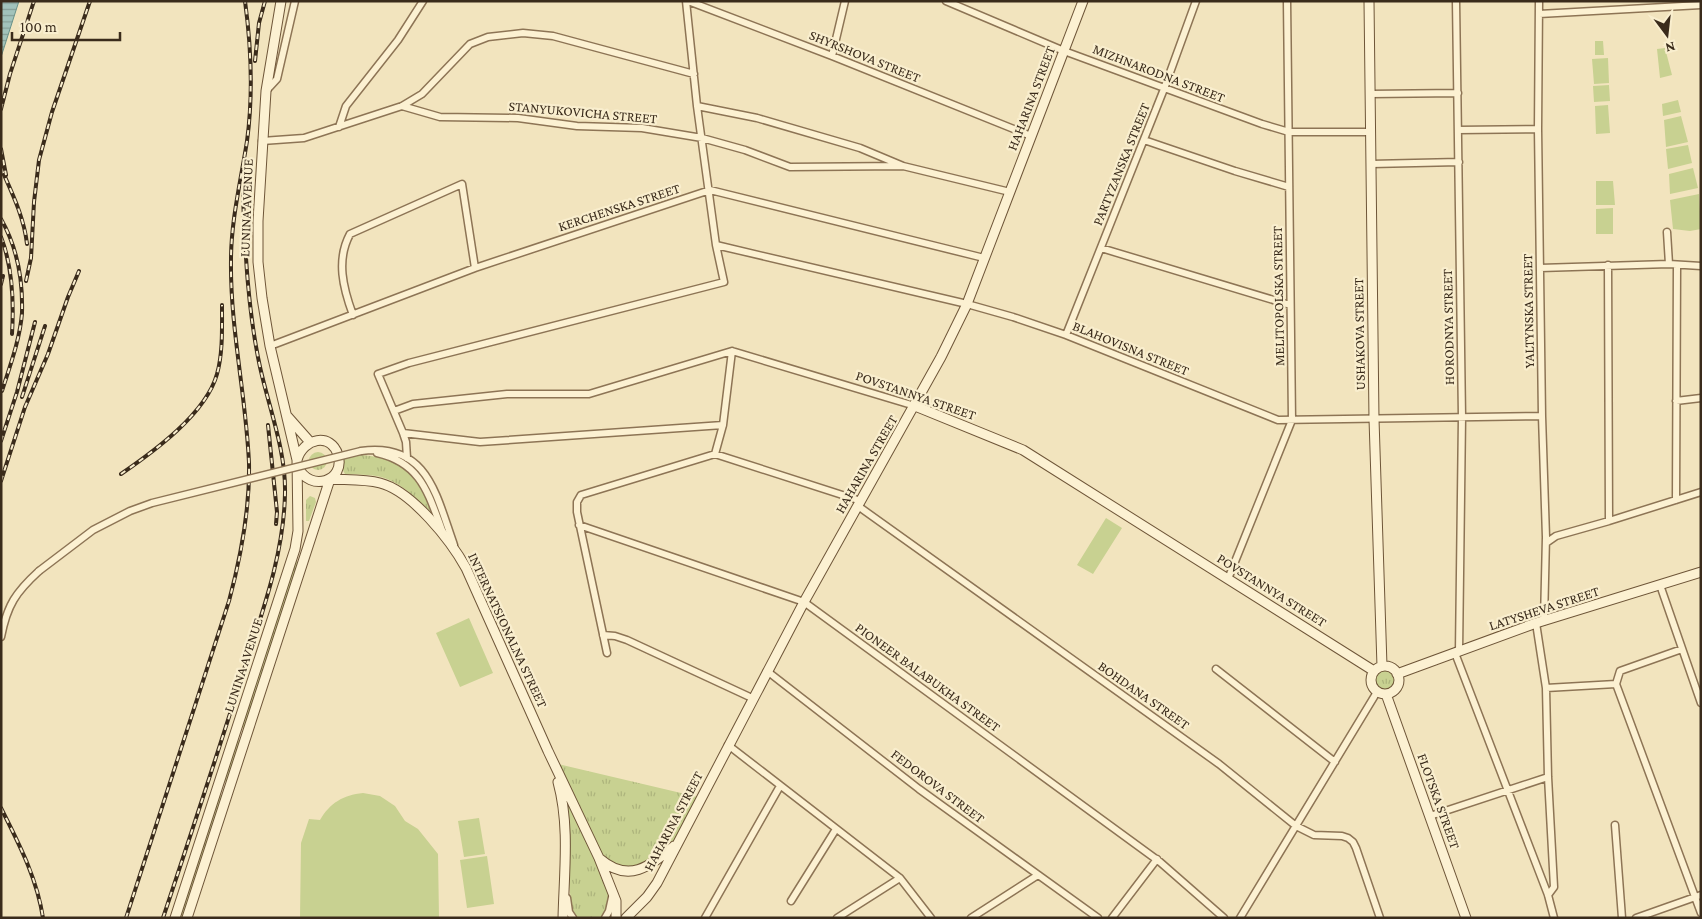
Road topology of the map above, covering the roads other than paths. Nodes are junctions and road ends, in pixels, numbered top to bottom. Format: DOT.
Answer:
graph roads {
  1 [pos="281,1"];
  2 [pos="294,1"];
  3 [pos="423,1"];
  4 [pos="687,1"];
  5 [pos="845,1"];
  6 [pos="946,1"];
  7 [pos="1083,1"];
  8 [pos="1196,1"];
  9 [pos="1287,1"];
  10 [pos="1369,1"];
  11 [pos="1456,1"];
  12 [pos="1538,1"];
  13 [pos="959,4"];
  14 [pos="1701,5"];
  15 [pos="1539,14"];
  16 [pos="1064,51"];
  17 [pos="832,56"];
  18 [pos="694,74"];
  19 [pos="1164,89"];
  20 [pos="266,91"];
  21 [pos="1458,93"];
  22 [pos="1370,94"];
  23 [pos="402,106"];
  24 [pos="697,106"];
  25 [pos="339,127"];
  26 [pos="1538,129"];
  27 [pos="1458,130"];
  28 [pos="1289,132"];
  29 [pos="1370,132"];
  30 [pos="1031,136"];
  31 [pos="702,138"];
  32 [pos="1144,140"];
  33 [pos="262,141"];
  34 [pos="1459,162"];
  35 [pos="1371,164"];
  36 [pos="903,166"];
  37 [pos="1289,187"];
  38 [pos="710,190"];
  39 [pos="1010,192"];
  40 [pos="1667,232"];
  41 [pos="716,246"];
  42 [pos="1101,248"];
  43 [pos="984,258"];
  44 [pos="1669,264"];
  45 [pos="1676,264"];
  46 [pos="1608,265"];
  47 [pos="1701,266"];
  48 [pos="475,268"];
  49 [pos="1540,268"];
  50 [pos="966,304"];
  51 [pos="1290,305"];
  52 [pos="353,315"];
  53 [pos="1066,335"];
  54 [pos="270,346"];
  55 [pos="732,351"];
  56 [pos="1701,398"];
  57 [pos="1676,401"];
  58 [pos="915,406"];
  59 [pos="394,411"];
  60 [pos="287,415"];
  61 [pos="1542,416"];
  62 [pos="1462,417"];
  63 [pos="1374,418"];
  64 [pos="1292,420"];
  65 [pos="723,426"];
  66 [pos="403,433"];
  67 [pos="310,442"];
  68 [pos="361,451"];
  69 [pos="715,454"];
  70 [pos="407,458"];
  71 [pos="298,464"];
  72 [pos="338,467"];
  73 [pos="330,479"];
  74 [pos="347,480"];
  75 [pos="1701,492"];
  76 [pos="1676,500"];
  77 [pos="859,504"];
  78 [pos="1609,521"];
  79 [pos="580,525"];
  80 [pos="1546,530"];
  81 [pos="444,534"];
  82 [pos="1556,536"];
  83 [pos="1546,543"];
  84 [pos="456,550"];
  85 [pos="1701,572"];
  86 [pos="1228,579"];
  87 [pos="1660,585"];
  88 [pos="804,602"];
  89 [pos="1540,622"];
  90 [pos="603,635"];
  91 [pos="1,637"];
  92 [pos="1682,649"];
  93 [pos="1457,652"];
  94 [pos="607,653"];
  95 [pos="1216,669"];
  96 [pos="1378,669"];
  97 [pos="767,671"];
  98 [pos="1397,674"];
  99 [pos="1616,684"];
  100 [pos="1546,688"];
  101 [pos="1382,693"];
  102 [pos="752,698"];
  103 [pos="1701,704"];
  104 [pos="728,745"];
  105 [pos="548,751"];
  106 [pos="1335,762"];
  107 [pos="1548,778"];
  108 [pos="780,786"];
  109 [pos="1507,790"];
  110 [pos="1430,816"];
  111 [pos="1616,825"];
  112 [pos="1296,826"];
  113 [pos="836,829"];
  114 [pos="678,843"];
  115 [pos="599,858"];
  116 [pos="1157,859"];
  117 [pos="564,867"];
  118 [pos="1038,875"];
  119 [pos="900,878"];
  120 [pos="614,893"];
  121 [pos="1548,895"];
  122 [pos="1698,896"];
  123 [pos="792,901"];
  124 [pos="1701,913"];
  125 [pos="563,916"];
  126 [pos="175,918"];
  127 [pos="187,918"];
  128 [pos="573,918"];
  129 [pos="605,918"];
  130 [pos="616,918"];
  131 [pos="626,918"];
  132 [pos="706,918"];
  133 [pos="837,918"];
  134 [pos="931,918"];
  135 [pos="971,918"];
  136 [pos="1098,918"];
  137 [pos="1112,918"];
  138 [pos="1224,918"];
  139 [pos="1240,918"];
  140 [pos="1380,918"];
  141 [pos="1466,918"];
  142 [pos="1554,918"];
  143 [pos="1622,918"];
  144 [pos="1636,918"];
  1 -- 20 [label="street, LUNINA AVENUE"];
  2 -- 20 [label="street"];
  3 -- 25 [label="street"];
  4 -- 17 [label="street, SHYRSHOVA STREET"];
  4 -- 18 [label="street"];
  5 -- 17 [label="street"];
  6 -- 13 [label="street, MIZHNARODNA STREET"];
  7 -- 16 [label="street, HAHARINA STREET"];
  8 -- 19 [label="street, PARTYZANSKA STREET"];
  9 -- 28 [label="street, MELITOPOLSKA STREET"];
  10 -- 22 [label="street, USHAKOVA STREET"];
  11 -- 21 [label="street, HORODNYA STREET"];
  12 -- 15 [label="street, YALTYNSKA STREET"];
  13 -- 16 [label="street, MIZHNARODNA STREET"];
  14 -- 15 [label="street"];
  15 -- 26 [label="street, YALTYNSKA STREET"];
  16 -- 19 [label="street, MIZHNARODNA STREET"];
  16 -- 30 [label="street, HAHARINA STREET"];
  17 -- 30 [label="street, SHYRSHOVA STREET"];
  18 -- 23 [label="street"];
  18 -- 24 [label="street"];
  19 -- 28 [label="street, MIZHNARODNA STREET"];
  19 -- 32 [label="street, PARTYZANSKA STREET"];
  20 -- 33 [label="street, LUNINA AVENUE"];
  21 -- 22 [label="street"];
  21 -- 27 [label="street, HORODNYA STREET"];
  22 -- 29 [label="street, USHAKOVA STREET"];
  23 -- 25 [label="street"];
  23 -- 31 [label="street, STANYUKOVICHA STREET"];
  24 -- 31 [label="street"];
  24 -- 36 [label="street, STANYUKOVICHA STREET"];
  25 -- 33 [label="street"];
  26 -- 27 [label="street"];
  26 -- 49 [label="street, YALTYNSKA STREET"];
  27 -- 34 [label="street, HORODNYA STREET"];
  28 -- 29 [label="street, MIZHNARODNA STREET"];
  28 -- 37 [label="street, MELITOPOLSKA STREET"];
  29 -- 35 [label="street, USHAKOVA STREET"];
  30 -- 39 [label="street, HAHARINA STREET"];
  31 -- 36 [label="street, STANYUKOVICHA STREET"];
  31 -- 38 [label="street"];
  32 -- 37 [label="street"];
  32 -- 42 [label="street, PARTYZANSKA STREET"];
  33 -- 54 [label="street, LUNINA AVENUE"];
  34 -- 35 [label="street"];
  34 -- 62 [label="street, HORODNYA STREET"];
  35 -- 63 [label="street, USHAKOVA STREET"];
  36 -- 39 [label="street, STANYUKOVICHA STREET"];
  37 -- 51 [label="street, MELITOPOLSKA STREET"];
  38 -- 41 [label="street"];
  38 -- 43 [label="street"];
  38 -- 48 [label="street, KERCHENSKA STREET"];
  39 -- 43 [label="street, HAHARINA STREET"];
  40 -- 44 [label="street"];
  41 -- 50 [label="street, BLAHOVISNA STREET"];
  41 -- 59 [label="street"];
  42 -- 51 [label="street"];
  42 -- 53 [label="street, PARTYZANSKA STREET"];
  43 -- 50 [label="street, HAHARINA STREET"];
  44 -- 45 [label="street"];
  44 -- 46 [label="street"];
  45 -- 47 [label="street"];
  45 -- 57 [label="street"];
  46 -- 49 [label="street"];
  46 -- 78 [label="street"];
  48 -- 52 [label="street, KERCHENSKA STREET"];
  48 -- 52 [label="street"];
  49 -- 61 [label="street, YALTYNSKA STREET"];
  50 -- 53 [label="street, BLAHOVISNA STREET"];
  50 -- 58 [label="street, HAHARINA STREET"];
  51 -- 64 [label="street, MELITOPOLSKA STREET"];
  52 -- 54 [label="street, KERCHENSKA STREET"];
  53 -- 64 [label="street, BLAHOVISNA STREET"];
  54 -- 60 [label="street, LUNINA AVENUE"];
  55 -- 58 [label="street, POVSTANNYA STREET"];
  55 -- 59 [label="street"];
  55 -- 65 [label="street"];
  56 -- 57 [label="street"];
  57 -- 76 [label="street"];
  58 -- 77 [label="street, HAHARINA STREET"];
  58 -- 86 [label="street, POVSTANNYA STREET"];
  59 -- 66 [label="street"];
  60 -- 67 [label="street, LUNINA AVENUE"];
  60 -- 71 [label="street, LUNINA AVENUE"];
  61 -- 62 [label="street, BLAHOVISNA STREET"];
  61 -- 80 [label="street, YALTYNSKA STREET"];
  62 -- 63 [label="street, BLAHOVISNA STREET"];
  62 -- 93 [label="street, HORODNYA STREET"];
  63 -- 64 [label="street, BLAHOVISNA STREET"];
  63 -- 96 [label="street, USHAKOVA STREET"];
  64 -- 86 [label="street, MELITOPOLSKA STREET"];
  65 -- 66 [label="street"];
  65 -- 69 [label="street"];
  66 -- 70 [label="street"];
  67 -- 71 [label="street"];
  67 -- 72 [label="street"];
  68 -- 70 [label="street"];
  68 -- 81 [label="street"];
  68 -- 91 [label="street, bridge"];
  69 -- 77 [label="street, BOHDANA STREET"];
  69 -- 79 [label="street"];
  70 -- 84 [label="street"];
  71 -- 73 [label="street"];
  71 -- 126 [label="street, LUNINA AVENUE"];
  72 -- 73 [label="street"];
  72 -- 74 [label="street"];
  73 -- 74 [label="street, INTERNATSIONALNA STREET"];
  73 -- 127 [label="street, LUNINA AVENUE"];
  74 -- 81 [label="street, INTERNATSIONALNA STREET"];
  75 -- 76 [label="street"];
  76 -- 78 [label="street"];
  77 -- 88 [label="street, HAHARINA STREET"];
  77 -- 112 [label="street, BOHDANA STREET"];
  78 -- 82 [label="street"];
  79 -- 88 [label="street, PIONEER BALABUKHA STREET"];
  79 -- 90 [label="street"];
  80 -- 82 [label="street"];
  80 -- 83 [label="street, YALTYNSKA STREET"];
  81 -- 84 [label="street, INTERNATSIONALNA STREET"];
  82 -- 83 [label="street"];
  83 -- 89 [label="street, YALTYNSKA STREET"];
  84 -- 105 [label="street, INTERNATSIONALNA STREET"];
  85 -- 87 [label="street, LATYSHEVA STREET"];
  86 -- 96 [label="street, POVSTANNYA STREET"];
  87 -- 89 [label="street, LATYSHEVA STREET"];
  87 -- 92 [label="street"];
  88 -- 97 [label="street, HAHARINA STREET"];
  88 -- 116 [label="street, PIONEER BALABUKHA STREET"];
  89 -- 93 [label="street, LATYSHEVA STREET"];
  89 -- 100 [label="street, YALTYNSKA STREET"];
  90 -- 94 [label="street"];
  90 -- 102 [label="street"];
  92 -- 99 [label="street"];
  92 -- 103 [label="street"];
  93 -- 98 [label="street, LATYSHEVA STREET"];
  93 -- 109 [label="street"];
  95 -- 106 [label="street"];
  96 -- 98 [label="street"];
  96 -- 101 [label="street"];
  97 -- 102 [label="street, HAHARINA STREET"];
  97 -- 118 [label="street, FEDOROVA STREET"];
  98 -- 101 [label="street"];
  99 -- 100 [label="street"];
  99 -- 122 [label="street"];
  100 -- 107 [label="street, YALTYNSKA STREET"];
  101 -- 106 [label="street"];
  101 -- 110 [label="street, FLOTSKA STREET"];
  102 -- 104 [label="street, HAHARINA STREET"];
  104 -- 108 [label="street"];
  104 -- 114 [label="street, HAHARINA STREET"];
  105 -- 115 [label="street"];
  105 -- 117 [label="street"];
  106 -- 112 [label="street"];
  107 -- 109 [label="street"];
  107 -- 121 [label="street, YALTYNSKA STREET"];
  108 -- 113 [label="street"];
  108 -- 132 [label="street"];
  109 -- 110 [label="street"];
  109 -- 121 [label="street"];
  110 -- 141 [label="street, FLOTSKA STREET"];
  111 -- 143 [label="street"];
  112 -- 139 [label="street"];
  112 -- 140 [label="street, BOHDANA STREET"];
  113 -- 119 [label="street"];
  113 -- 123 [label="street"];
  114 -- 115 [label="street"];
  114 -- 131 [label="street, HAHARINA STREET"];
  115 -- 120 [label="street"];
  116 -- 137 [label="street"];
  116 -- 138 [label="street, PIONEER BALABUKHA STREET"];
  117 -- 125 [label="street"];
  117 -- 128 [label="street"];
  118 -- 135 [label="street"];
  118 -- 136 [label="street, FEDOROVA STREET"];
  119 -- 133 [label="street"];
  119 -- 134 [label="street"];
  120 -- 129 [label="street"];
  120 -- 130 [label="street"];
  121 -- 142 [label="street"];
  122 -- 124 [label="street"];
  122 -- 144 [label="street"];
}
